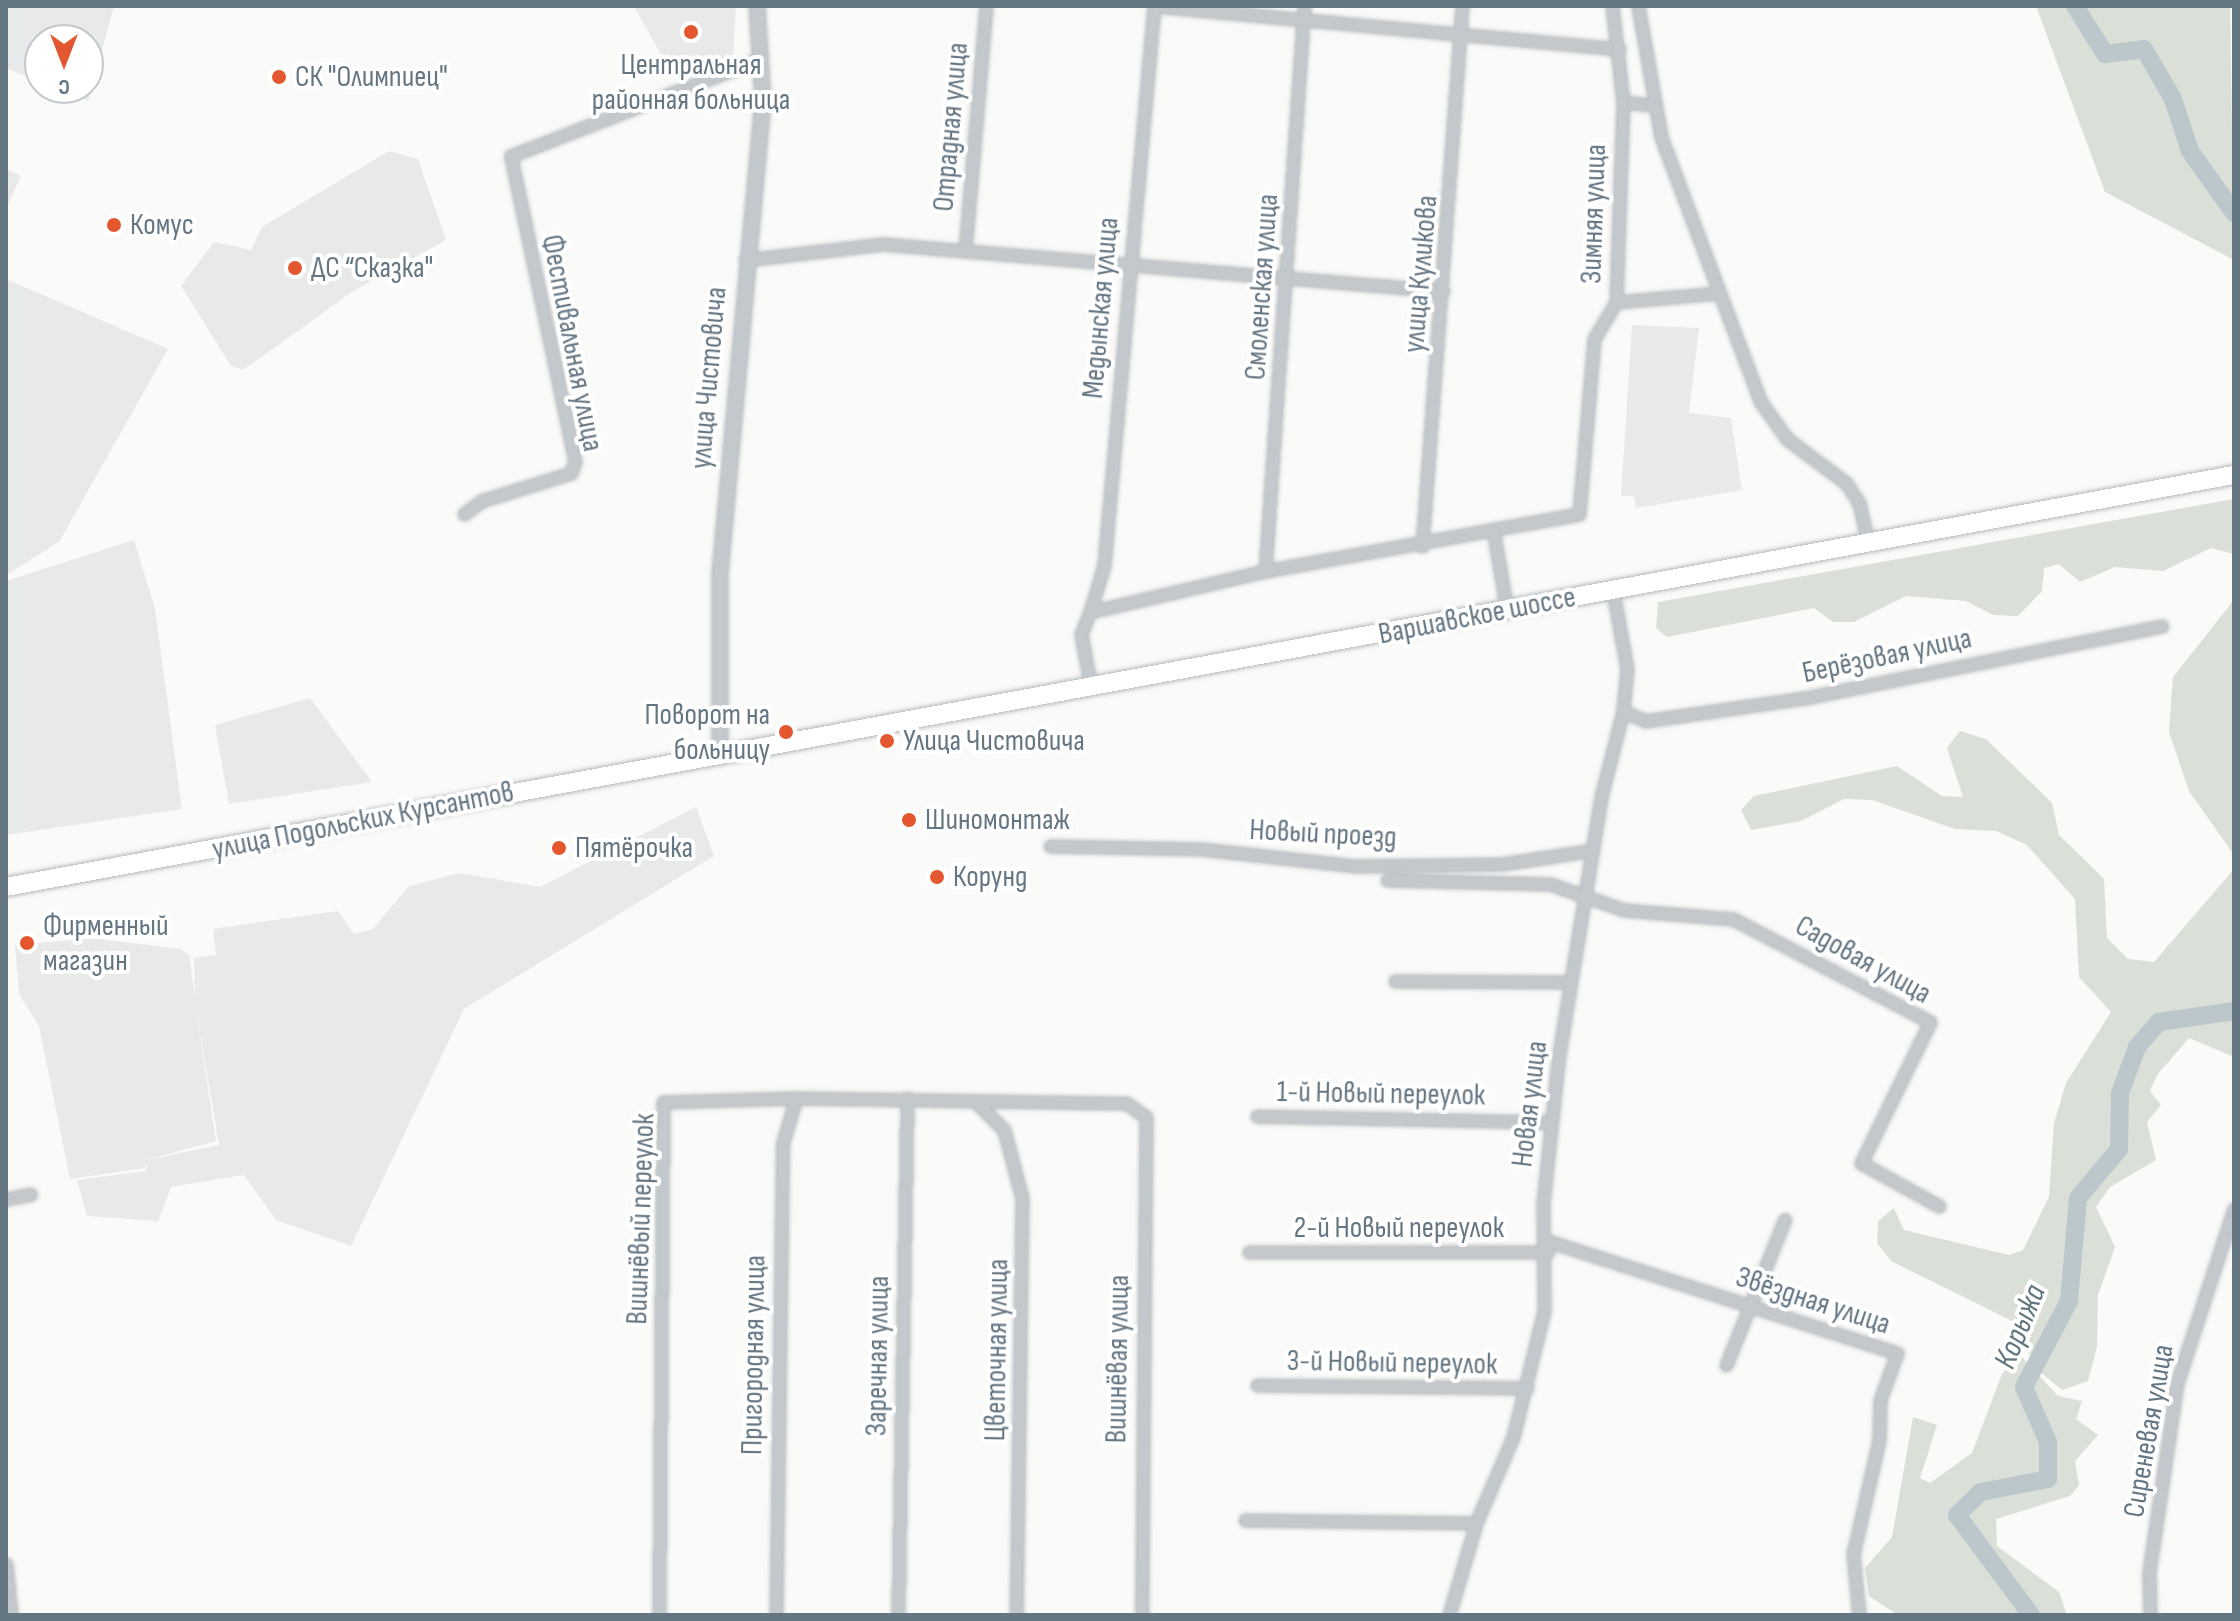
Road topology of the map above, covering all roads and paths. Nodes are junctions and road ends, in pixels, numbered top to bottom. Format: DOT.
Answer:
graph roads {
  1 [pos="757,6"];
  2 [pos="986,6"];
  3 [pos="1154,6"];
  4 [pos="1462,6"];
  5 [pos="1612,6"];
  6 [pos="1638,6"];
  7 [pos="1304,12"];
  8 [pos="1463,33"];
  9 [pos="1619,49"];
  10 [pos="760,59"];
  11 [pos="1623,102"];
  12 [pos="1654,105"];
  13 [pos="965,251"];
  14 [pos="745,260"];
  15 [pos="1128,263"];
  16 [pos="1288,275"];
  17 [pos="1443,291"];
  18 [pos="1718,293"];
  19 [pos="1616,302"];
  20 [pos="2234,475"];
  21 [pos="464,514"];
  22 [pos="1494,535"];
  23 [pos="1868,543"];
  24 [pos="1422,546"];
  25 [pos="1265,571"];
  26 [pos="1613,591"];
  27 [pos="1507,610"];
  28 [pos="1090,612"];
  29 [pos="2162,626"];
  30 [pos="1091,688"];
  31 [pos="1623,711"];
  32 [pos="720,755"];
  33 [pos="1050,846"];
  34 [pos="1593,850"];
  35 [pos="1387,880"];
  36 [pos="6,887"];
  37 [pos="1588,893"];
  38 [pos="1395,981"];
  39 [pos="1570,982"];
  40 [pos="796,1098"];
  41 [pos="907,1098"];
  42 [pos="975,1101"];
  43 [pos="1139,1106"];
  44 [pos="1257,1116"];
  45 [pos="1551,1122"];
  46 [pos="31,1194"];
  47 [pos="6,1199"];
  48 [pos="1939,1206"];
  49 [pos="2234,1209"];
  50 [pos="1785,1219"];
  51 [pos="1548,1247"];
  52 [pos="1249,1252"];
  53 [pos="1746,1306"];
  54 [pos="1726,1365"];
  55 [pos="1257,1385"];
  56 [pos="1527,1388"];
  57 [pos="1245,1520"];
  58 [pos="1476,1523"];
  59 [pos="6,1564"];
  60 [pos="11,1615"];
  61 [pos="659,1615"];
  62 [pos="776,1615"];
  63 [pos="898,1615"];
  64 [pos="1016,1615"];
  65 [pos="1142,1615"];
  66 [pos="1449,1615"];
  67 [pos="1859,1615"];
  68 [pos="2150,1615"];
  1 -- 10 [label="street, улица Чистовича"];
  2 -- 13 [label="street, Отрадная улица"];
  3 -- 7 [label="street"];
  3 -- 15 [label="street, Медынская улица"];
  4 -- 8 [label="street, улица Куликова"];
  5 -- 9 [label="street, Зимняя улица"];
  6 -- 12 [label="street"];
  7 -- 8 [label="street"];
  7 -- 16 [label="street, Смоленская улица"];
  8 -- 9 [label="street"];
  8 -- 17 [label="street, улица Куликова"];
  9 -- 11 [label="street, Зимняя улица"];
  10 -- 14 [label="street, улица Чистовича"];
  10 -- 21 [label="street, Фестивальная улица"];
  11 -- 12 [label="street"];
  11 -- 19 [label="street, Зимняя улица"];
  12 -- 18 [label="street"];
  13 -- 14 [label="street"];
  13 -- 15 [label="street"];
  14 -- 32 [label="street, улица Чистовича"];
  15 -- 16 [label="street"];
  15 -- 28 [label="street, Медынская улица"];
  16 -- 17 [label="street"];
  16 -- 25 [label="street, Смоленская улица"];
  17 -- 24 [label="street, улица Куликова"];
  18 -- 19 [label="street"];
  18 -- 23 [label="street"];
  19 -- 22 [label="street, Зимняя улица"];
  20 -- 23 [label="main road, Варшавское шоссе"];
  22 -- 24 [label="street"];
  22 -- 27 [label="street"];
  23 -- 26 [label="main road, Варшавское шоссе"];
  24 -- 25 [label="street"];
  25 -- 28 [label="street"];
  26 -- 27 [label="main road, Варшавское шоссе"];
  26 -- 31 [label="street, Новая улица"];
  27 -- 30 [label="main road, Варшавское шоссе"];
  28 -- 30 [label="street, Медынская улица"];
  29 -- 31 [label="street, Берёзовая улица"];
  30 -- 32 [label="main road, Варшавское шоссе"];
  31 -- 34 [label="street, Новая улица"];
  32 -- 36 [label="main road, улица Подольских Курсантов"];
  33 -- 34 [label="street, Новый проезд"];
  34 -- 37 [label="street, Новая улица"];
  35 -- 37 [label="street"];
  37 -- 39 [label="street, Новая улица"];
  37 -- 48 [label="street, Садовая улица"];
  38 -- 39 [label="street"];
  39 -- 45 [label="street, Новая улица"];
  40 -- 41 [label="street, Вишнёвый переулок"];
  40 -- 61 [label="street, Вишнёвый переулок"];
  40 -- 62 [label="street, Пригородная улица"];
  41 -- 42 [label="street, Вишнёвый переулок"];
  41 -- 63 [label="street, Заречная улица"];
  42 -- 43 [label="street, Вишнёвый переулок"];
  42 -- 64 [label="street, Цветочная улица"];
  43 -- 65 [label="street, Вишнёвая улица"];
  44 -- 45 [label="street, 1-й Новый переулок"];
  45 -- 51 [label="street, Новая улица"];
  46 -- 47 [label="street"];
  49 -- 68 [label="street, Сиреневая улица"];
  50 -- 53 [label="street"];
  51 -- 52 [label="street, 2-й Новый переулок"];
  51 -- 53 [label="street, Звёздная улица"];
  51 -- 56 [label="street, Новая улица"];
  53 -- 54 [label="street"];
  53 -- 67 [label="street, Звёздная улица"];
  55 -- 56 [label="street, 3-й Новый переулок"];
  56 -- 58 [label="street, Новая улица"];
  57 -- 58 [label="street"];
  58 -- 66 [label="street, Новая улица"];
  59 -- 60 [label="street"];
}
